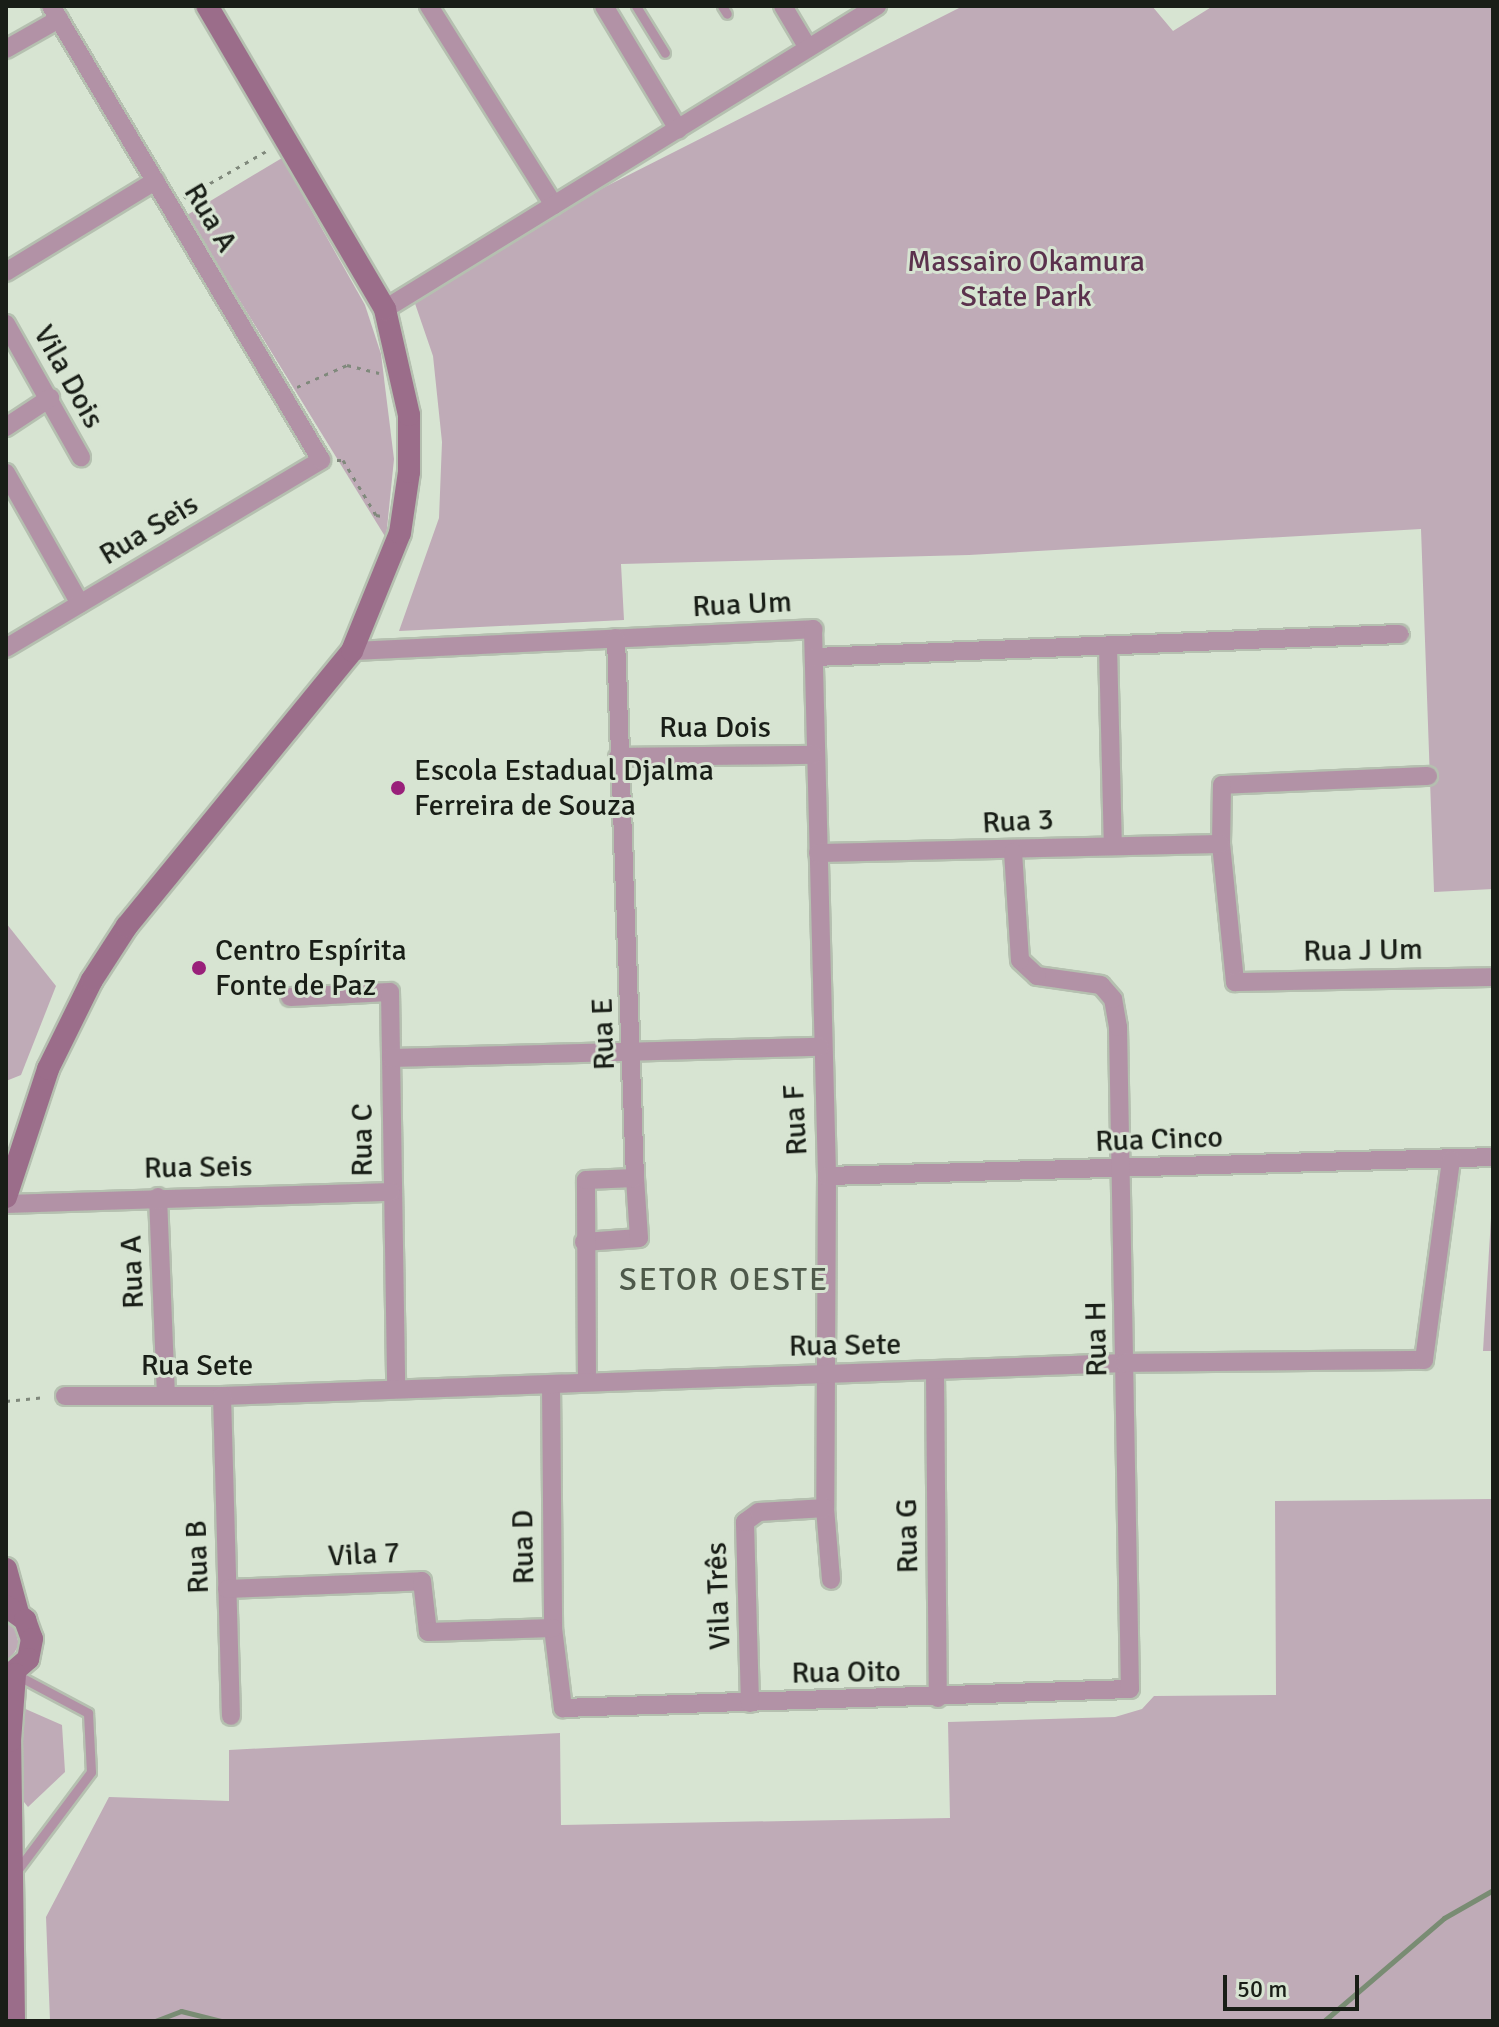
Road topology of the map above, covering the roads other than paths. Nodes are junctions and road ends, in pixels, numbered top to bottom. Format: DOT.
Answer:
graph roads {
  1 [pos="207,6"];
  2 [pos="429,6"];
  3 [pos="604,6"];
  4 [pos="636,6"];
  5 [pos="783,6"];
  6 [pos="877,6"];
  7 [pos="55,12"];
  8 [pos="808,48"];
  9 [pos="6,49"];
  10 [pos="665,53"];
  11 [pos="678,129"];
  12 [pos="155,181"];
  13 [pos="554,205"];
  14 [pos="6,272"];
  15 [pos="385,309"];
  16 [pos="6,324"];
  17 [pos="50,398"];
  18 [pos="6,427"];
  19 [pos="81,457"];
  20 [pos="321,460"];
  21 [pos="6,473"];
  22 [pos="80,604"];
  23 [pos="1400,634"];
  24 [pos="616,638"];
  25 [pos="1108,646"];
  26 [pos="6,648"];
  27 [pos="352,651"];
  28 [pos="814,657"];
  29 [pos="813,755"];
  30 [pos="618,757"];
  31 [pos="1428,776"];
  32 [pos="1113,844"];
  33 [pos="1221,844"];
  34 [pos="1013,852"];
  35 [pos="818,853"];
  36 [pos="1493,977"];
  37 [pos="290,997"];
  38 [pos="820,1047"];
  39 [pos="633,1049"];
  40 [pos="391,1058"];
  41 [pos="1493,1157"];
  42 [pos="1451,1160"];
  43 [pos="1122,1169"];
  44 [pos="827,1176"];
  45 [pos="635,1178"];
  46 [pos="391,1192"];
  47 [pos="6,1197"];
  48 [pos="158,1197"];
  49 [pos="6,1204"];
  50 [pos="584,1242"];
  51 [pos="1125,1363"];
  52 [pos="935,1373"];
  53 [pos="826,1374"];
  54 [pos="587,1382"];
  55 [pos="551,1384"];
  56 [pos="396,1389"];
  57 [pos="166,1394"];
  58 [pos="65,1396"];
  59 [pos="222,1396"];
  60 [pos="825,1508"];
  61 [pos="6,1569"];
  62 [pos="831,1580"];
  63 [pos="227,1589"];
  64 [pos="12,1610"];
  65 [pos="553,1628"];
  66 [pos="10,1676"];
  67 [pos="1130,1689"];
  68 [pos="938,1698"];
  69 [pos="750,1703"];
  70 [pos="563,1708"];
  71 [pos="231,1716"];
  72 [pos="12,1878"];
  73 [pos="10,1994"];
  74 [pos="14,2021"];
  1 -- 15 [label="main road"];
  2 -- 13 [label="street"];
  3 -- 11 [label="street"];
  4 -- 10 [label="lane"];
  5 -- 8 [label="street"];
  6 -- 8 [label="street"];
  7 -- 9 [label="street"];
  7 -- 12 [label="street, Rua A"];
  8 -- 11 [label="street"];
  11 -- 13 [label="street"];
  12 -- 14 [label="street"];
  12 -- 20 [label="street, Rua A"];
  13 -- 15 [label="street"];
  15 -- 27 [label="main road"];
  16 -- 17 [label="street, Vila Dois"];
  17 -- 18 [label="street"];
  17 -- 19 [label="street, Vila Dois"];
  20 -- 22 [label="street, Rua Seis"];
  21 -- 22 [label="street"];
  22 -- 26 [label="street, Rua Seis"];
  23 -- 25 [label="street, Rua Um"];
  24 -- 27 [label="street, Rua Um"];
  24 -- 28 [label="street, Rua Um"];
  24 -- 30 [label="street, Rua E"];
  25 -- 28 [label="street, Rua Um"];
  25 -- 32 [label="street"];
  27 -- 47 [label="main road"];
  28 -- 29 [label="street, Rua F"];
  29 -- 30 [label="street, Rua Dois"];
  29 -- 35 [label="street, Rua F"];
  30 -- 39 [label="street, Rua E"];
  31 -- 33 [label="street"];
  32 -- 33 [label="street, Rua 3"];
  32 -- 34 [label="street, Rua 3"];
  33 -- 36 [label="street, Rua J Um"];
  34 -- 35 [label="street, Rua 3"];
  34 -- 43 [label="street, Rua H"];
  35 -- 38 [label="street, Rua F"];
  37 -- 40 [label="street, Rua C"];
  38 -- 39 [label="street"];
  38 -- 44 [label="street, Rua F"];
  39 -- 40 [label="street"];
  39 -- 45 [label="street, Rua E"];
  40 -- 46 [label="street, Rua C"];
  41 -- 42 [label="street, Rua Cinco"];
  42 -- 43 [label="street, Rua Cinco"];
  42 -- 51 [label="street, Rua Sete"];
  43 -- 44 [label="street, Rua Cinco"];
  43 -- 51 [label="street, Rua H"];
  44 -- 53 [label="street, Rua F"];
  45 -- 50 [label="street"];
  45 -- 50 [label="street"];
  46 -- 48 [label="street, Rua Seis"];
  46 -- 56 [label="street, Rua C"];
  48 -- 49 [label="street, Rua Seis"];
  48 -- 57 [label="street, Rua A"];
  50 -- 54 [label="street"];
  51 -- 52 [label="street, Rua Sete"];
  51 -- 67 [label="street, Rua H"];
  52 -- 53 [label="street, Rua Sete"];
  52 -- 68 [label="street, Rua G"];
  53 -- 54 [label="street, Rua Sete"];
  53 -- 60 [label="street, Rua F"];
  54 -- 55 [label="street, Rua Sete"];
  55 -- 56 [label="street, Rua Sete"];
  55 -- 65 [label="street, Rua D"];
  56 -- 59 [label="street, Rua Sete"];
  57 -- 58 [label="street, Rua Sete"];
  57 -- 59 [label="street, Rua Sete"];
  59 -- 63 [label="street, Rua B"];
  60 -- 62 [label="street, Rua F"];
  60 -- 69 [label="street, Vila Três"];
  61 -- 64 [label="main road"];
  63 -- 65 [label="street, Vila 7"];
  63 -- 71 [label="street, Rua B"];
  64 -- 66 [label="main road"];
  65 -- 70 [label="street, Rua D"];
  66 -- 72 [label="main road"];
  66 -- 72 [label="lane"];
  67 -- 68 [label="street, Rua Oito"];
  68 -- 69 [label="street, Rua Oito"];
  69 -- 70 [label="street, Rua Oito"];
  72 -- 73 [label="main road"];
  73 -- 74 [label="main road"];
}
